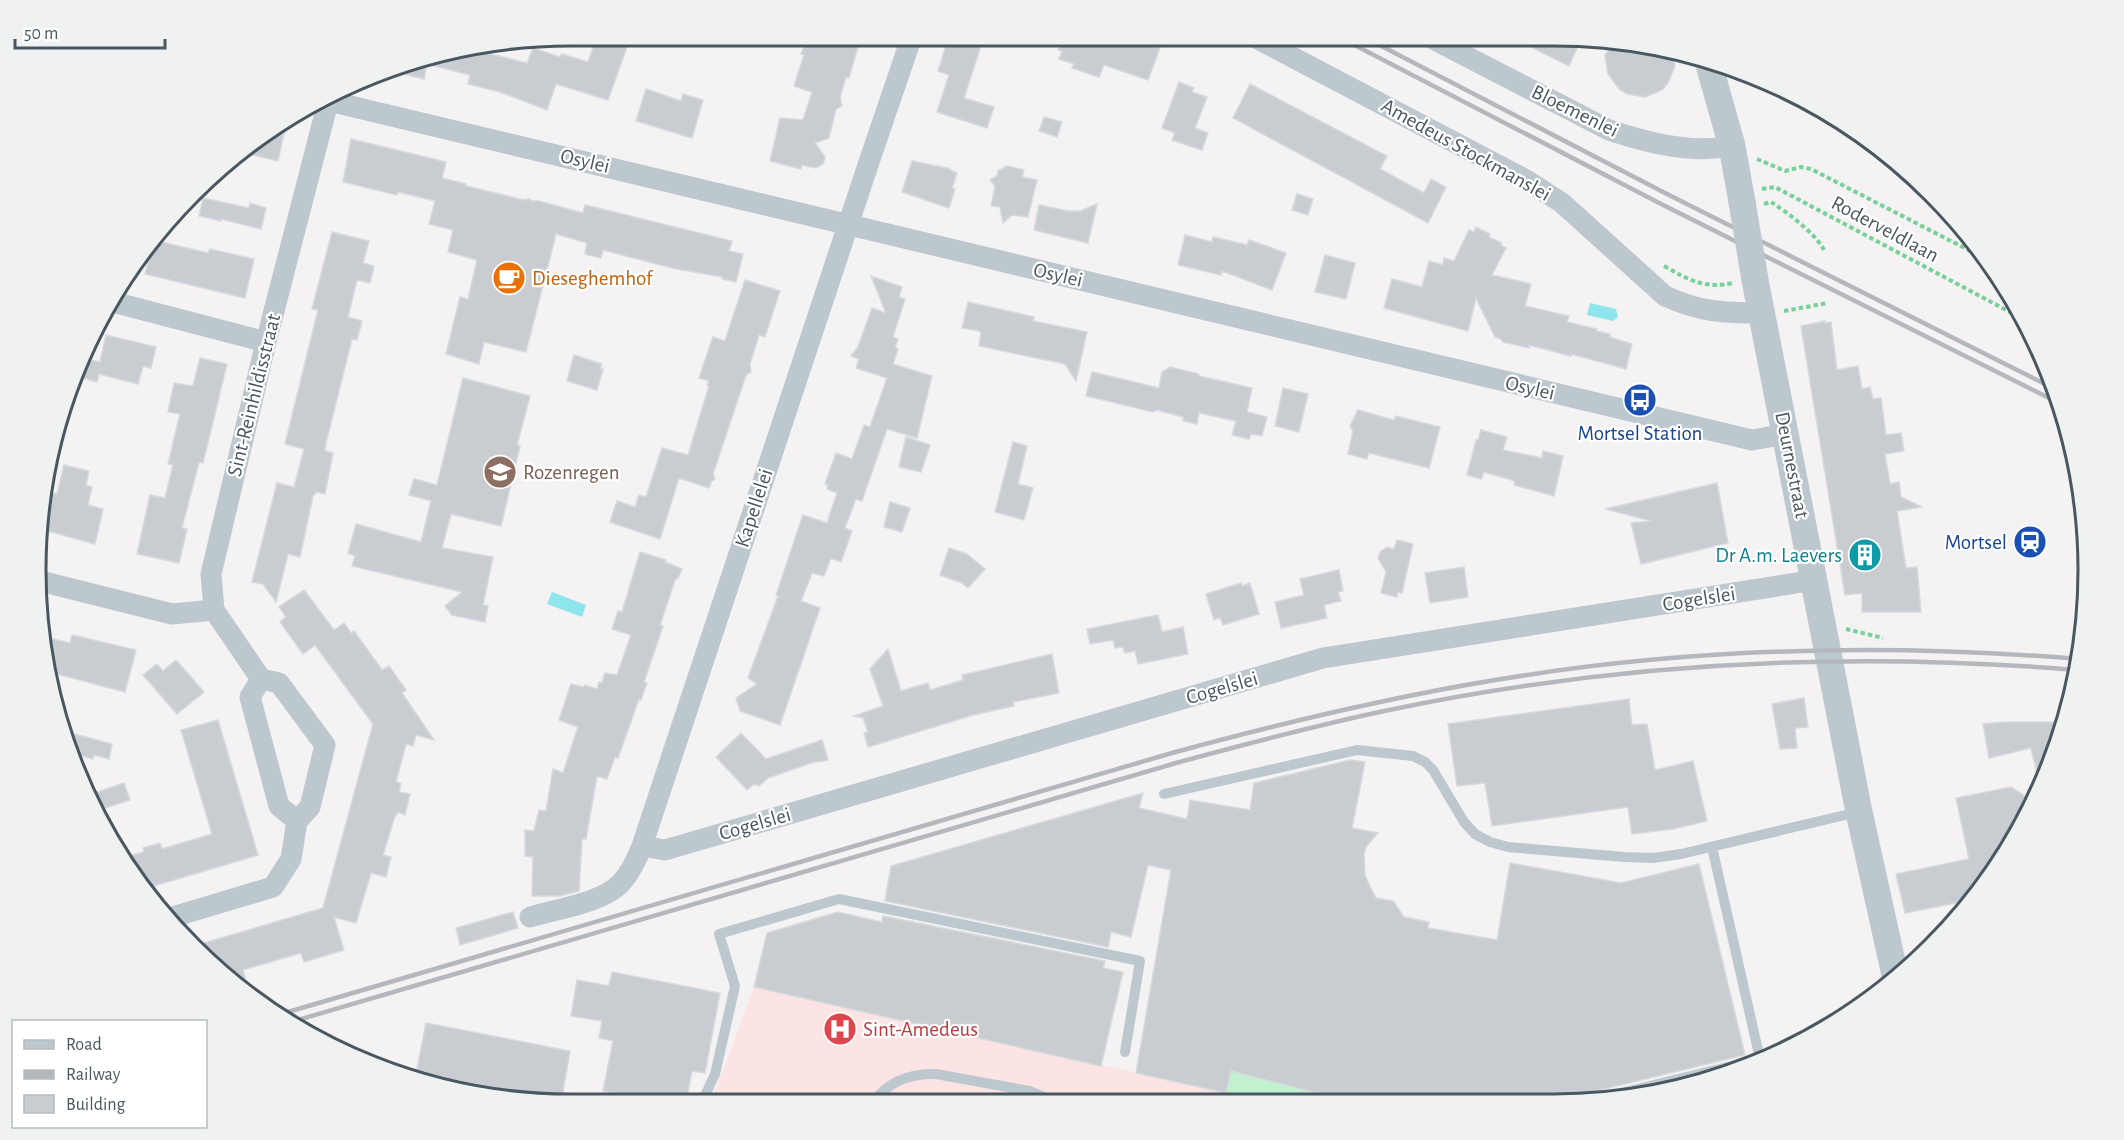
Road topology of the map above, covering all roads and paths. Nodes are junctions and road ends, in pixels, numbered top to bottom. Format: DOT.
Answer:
graph roads {
  1 [pos="909,46"];
  2 [pos="1271,46"];
  3 [pos="1446,46"];
  4 [pos="1712,71"];
  5 [pos="333,103"];
  6 [pos="328,106"];
  7 [pos="1743,152"];
  8 [pos="1756,198"];
  9 [pos="848,225"];
  10 [pos="1824,250"];
  11 [pos="1968,250"];
  12 [pos="1828,303"];
  13 [pos="120,304"];
  14 [pos="1772,312"];
  15 [pos="2009,312"];
  16 [pos="266,342"];
  17 [pos="1786,434"];
  18 [pos="1815,580"];
  19 [pos="47,583"];
  20 [pos="214,610"];
  21 [pos="1825,630"];
  22 [pos="1883,638"];
  23 [pos="261,678"];
  24 [pos="1164,794"];
  25 [pos="1859,812"];
  26 [pos="297,821"];
  27 [pos="642,846"];
  28 [pos="1712,847"];
  29 [pos="177,916"];
  30 [pos="530,917"];
  31 [pos="1894,968"];
  32 [pos="1125,1052"];
  33 [pos="1758,1052"];
  34 [pos="706,1094"];
  35 [pos="879,1094"];
  36 [pos="1037,1094"];
  1 -- 9 [label="street, Kapellelei"];
  2 -- 14 [label="street, Amedeus Stockmanslei"];
  3 -- 7 [label="street, Bloemenlei"];
  4 -- 7 [label="street, Deurnestraat"];
  5 -- 9 [label="street, Osylei"];
  6 -- 16 [label="street, Sint-Reinhildisstraat"];
  7 -- 8 [label="street, Deurnestraat"];
  7 -- 11 [label="path"];
  8 -- 10 [label="path"];
  8 -- 14 [label="street, Deurnestraat, bridge"];
  8 -- 15 [label="path, Roderveldlaan"];
  9 -- 17 [label="street, Osylei"];
  9 -- 27 [label="street, Kapellelei"];
  12 -- 14 [label="path"];
  13 -- 16 [label="street"];
  14 -- 17 [label="street, Deurnestraat"];
  16 -- 20 [label="street, Sint-Reinhildisstraat"];
  17 -- 18 [label="street, Deurnestraat"];
  18 -- 21 [label="street, Deurnestraat"];
  18 -- 27 [label="street, Cogelslei"];
  19 -- 20 [label="street"];
  20 -- 23 [label="street, Sint-Reinhildisstraat"];
  21 -- 22 [label="path"];
  21 -- 25 [label="street, Deurnestraat"];
  23 -- 26 [label="street"];
  23 -- 26 [label="street, Sint-Reinhildisstraat"];
  24 -- 28 [label="lane"];
  25 -- 28 [label="lane"];
  25 -- 31 [label="street, Deurnestraat"];
  26 -- 29 [label="street"];
  27 -- 30 [label="street, Kapellelei"];
  28 -- 33 [label="lane"];
  32 -- 34 [label="lane"];
  35 -- 36 [label="lane"];
}
